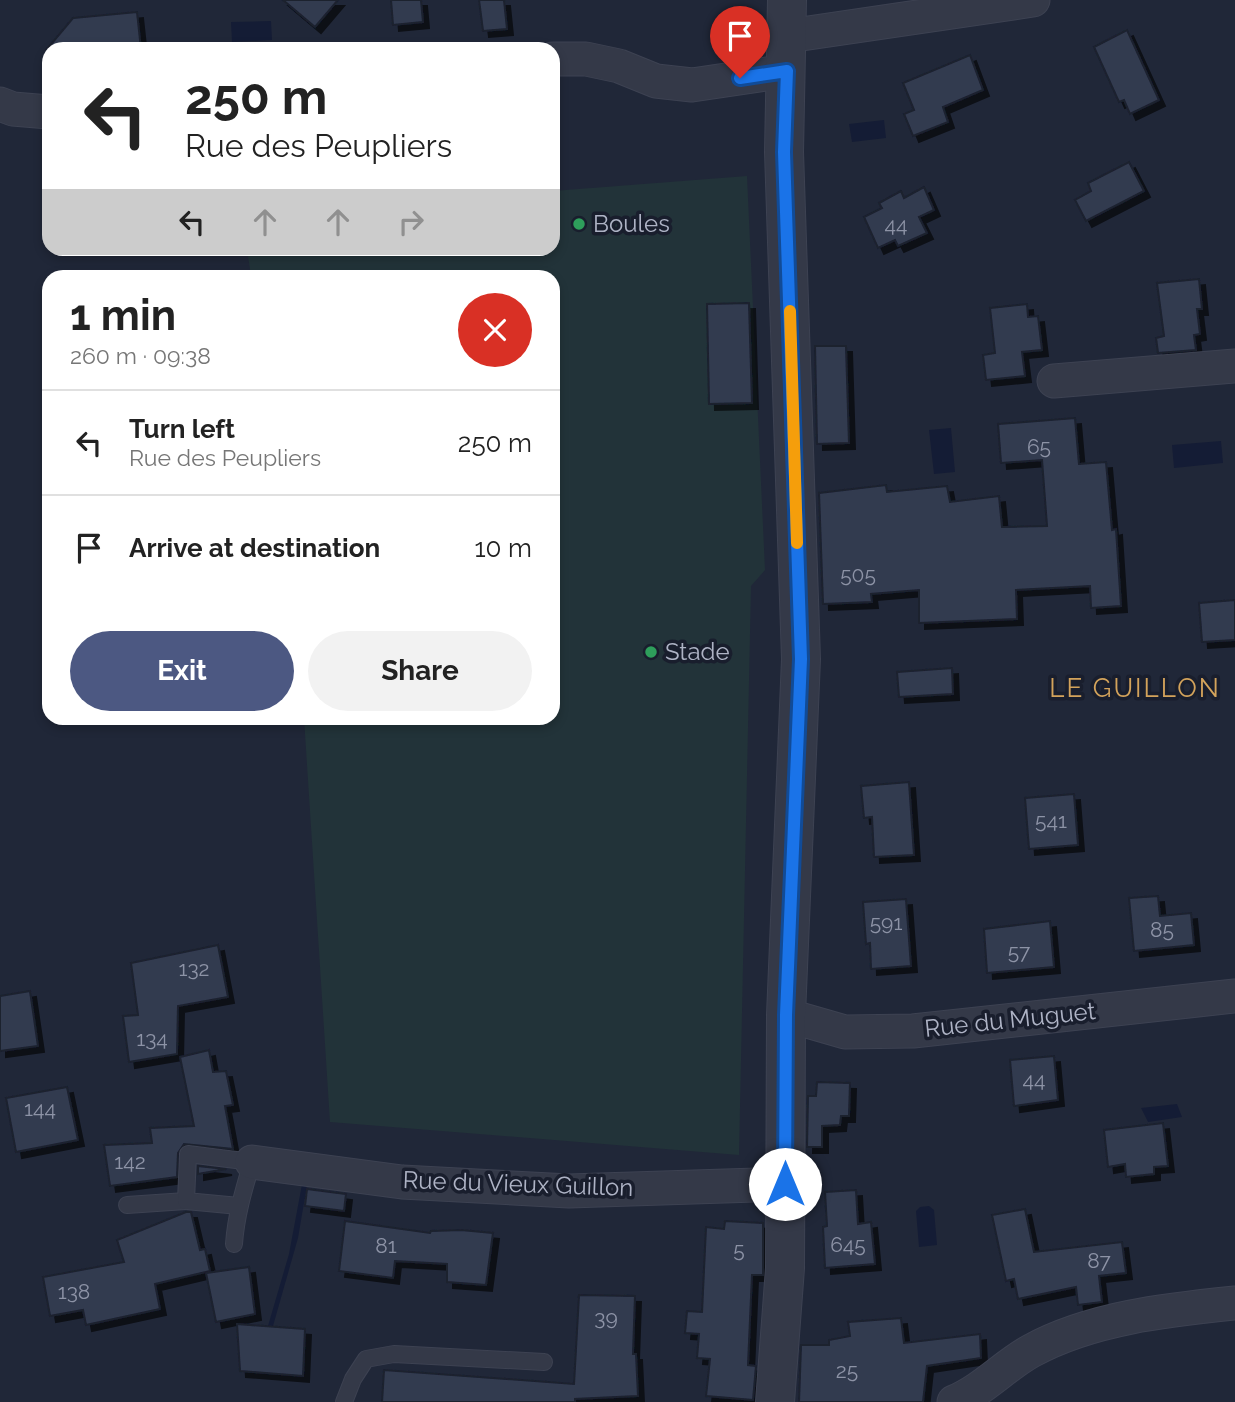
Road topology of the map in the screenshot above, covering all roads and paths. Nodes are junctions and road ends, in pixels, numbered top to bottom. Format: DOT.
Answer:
graph roads {
  1 [pos="1033,0"];
  2 [pos="787,36"];
  3 [pos="560,59"];
  4 [pos="0,104"];
  5 [pos="42,111"];
  6 [pos="1235,366"];
  7 [pos="1054,381"];
  8 [pos="1235,996"];
  9 [pos="786,1015"];
  10 [pos="252,1162"];
  11 [pos="785,1184"];
  12 [pos="186,1201"];
  13 [pos="127,1205"];
  14 [pos="239,1206"];
  15 [pos="234,1244"];
  16 [pos="1235,1303"];
  17 [pos="544,1362"];
  18 [pos="344,1402"];
  19 [pos="775,1402"];
  20 [pos="954,1402"];
  1 -- 2 [label="street"];
  2 -- 3 [label="street"];
  2 -- 9 [label="street"];
  4 -- 5 [label="street"];
  6 -- 7 [label="street"];
  8 -- 9 [label="street, Rue du Muguet"];
  9 -- 11 [label="street"];
  10 -- 11 [label="street, Rue du Vieux Guillon"];
  10 -- 12 [label="lane"];
  10 -- 14 [label="lane"];
  11 -- 19 [label="street"];
  12 -- 13 [label="lane"];
  12 -- 14 [label="lane"];
  14 -- 15 [label="lane"];
  16 -- 20 [label="street"];
  17 -- 18 [label="lane"];
}
